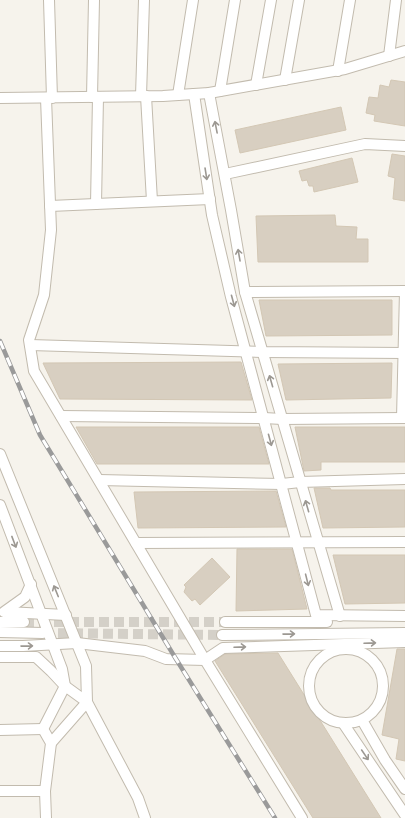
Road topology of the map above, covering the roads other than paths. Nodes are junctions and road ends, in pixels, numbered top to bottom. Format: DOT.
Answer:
graph roads {
  1 [pos="49,0"];
  2 [pos="94,0"];
  3 [pos="144,0"];
  4 [pos="193,0"];
  5 [pos="235,0"];
  6 [pos="271,0"];
  7 [pos="299,0"];
  8 [pos="350,0"];
  9 [pos="396,0"];
  10 [pos="405,51"];
  11 [pos="389,56"];
  12 [pos="338,70"];
  13 [pos="285,80"];
  14 [pos="256,85"];
  15 [pos="220,91"];
  16 [pos="209,93"];
  17 [pos="194,94"];
  18 [pos="178,95"];
  19 [pos="144,96"];
  20 [pos="95,97"];
  21 [pos="0,98"];
  22 [pos="49,98"];
  23 [pos="405,146"];
  24 [pos="225,174"];
  25 [pos="210,199"];
  26 [pos="152,202"];
  27 [pos="96,204"];
  28 [pos="50,206"];
  29 [pos="405,291"];
  30 [pos="245,292"];
  31 [pos="30,345"];
  32 [pos="246,351"];
  33 [pos="263,352"];
  34 [pos="404,353"];
  35 [pos="61,416"];
  36 [pos="264,418"];
  37 [pos="404,418"];
  38 [pos="282,419"];
  39 [pos="0,454"];
  40 [pos="405,479"];
  41 [pos="99,480"];
  42 [pos="300,482"];
  43 [pos="282,484"];
  44 [pos="0,505"];
  45 [pos="405,542"];
  46 [pos="136,543"];
  47 [pos="298,543"];
  48 [pos="318,543"];
  49 [pos="31,584"];
  50 [pos="3,612"];
  51 [pos="42,614"];
  52 [pos="66,615"];
  53 [pos="340,616"];
  54 [pos="405,616"];
  55 [pos="405,621"];
  56 [pos="0,622"];
  57 [pos="24,622"];
  58 [pos="225,622"];
  59 [pos="0,632"];
  60 [pos="43,633"];
  61 [pos="405,633"];
  62 [pos="222,635"];
  63 [pos="405,642"];
  64 [pos="77,643"];
  65 [pos="53,645"];
  66 [pos="0,646"];
  67 [pos="0,657"];
  68 [pos="205,660"];
  69 [pos="64,686"];
  70 [pos="87,702"];
  71 [pos="362,720"];
  72 [pos="343,723"];
  73 [pos="43,729"];
  74 [pos="0,730"];
  75 [pos="51,743"];
  76 [pos="405,789"];
  77 [pos="0,791"];
  78 [pos="45,791"];
  79 [pos="405,815"];
  80 [pos="46,818"];
  81 [pos="145,818"];
  82 [pos="302,818"];
  1 -- 22 [label="street"];
  2 -- 20 [label="street"];
  3 -- 19 [label="street"];
  4 -- 18 [label="street"];
  5 -- 15 [label="street"];
  6 -- 14 [label="street"];
  7 -- 13 [label="street"];
  8 -- 12 [label="street"];
  9 -- 11 [label="street"];
  10 -- 11 [label="street"];
  11 -- 12 [label="street"];
  12 -- 13 [label="street"];
  13 -- 14 [label="street"];
  14 -- 15 [label="street"];
  15 -- 16 [label="street"];
  16 -- 17 [label="street"];
  24 -- 16 [label="street, one-way"];
  17 -- 18 [label="street"];
  17 -- 25 [label="street, one-way"];
  18 -- 19 [label="street"];
  19 -- 20 [label="street"];
  19 -- 26 [label="street"];
  20 -- 22 [label="street"];
  20 -- 27 [label="street"];
  21 -- 22 [label="street"];
  22 -- 28 [label="street"];
  23 -- 24 [label="street"];
  30 -- 24 [label="street, one-way"];
  25 -- 26 [label="street"];
  25 -- 32 [label="street, one-way"];
  26 -- 27 [label="street"];
  27 -- 28 [label="street"];
  28 -- 31 [label="street"];
  29 -- 30 [label="street"];
  29 -- 34 [label="street"];
  30 -- 33 [label="street"];
  31 -- 32 [label="street"];
  31 -- 35 [label="street"];
  32 -- 33 [label="street"];
  32 -- 36 [label="street"];
  33 -- 34 [label="street"];
  38 -- 33 [label="street, one-way"];
  34 -- 37 [label="street"];
  35 -- 36 [label="street"];
  35 -- 41 [label="street"];
  36 -- 38 [label="street"];
  36 -- 43 [label="street, one-way"];
  37 -- 38 [label="street"];
  38 -- 42 [label="street"];
  52 -- 39 [label="street, one-way"];
  40 -- 42 [label="street"];
  41 -- 43 [label="street"];
  41 -- 46 [label="street"];
  42 -- 43 [label="street"];
  48 -- 42 [label="street, one-way"];
  43 -- 47 [label="street"];
  44 -- 49 [label="street, one-way"];
  45 -- 48 [label="street"];
  46 -- 47 [label="street"];
  46 -- 68 [label="street"];
  47 -- 48 [label="street"];
  47 -- 53 [label="street, one-way"];
  48 -- 53 [label="street"];
  49 -- 50 [label="street"];
  49 -- 51 [label="street"];
  50 -- 51 [label="street"];
  51 -- 52 [label="street"];
  51 -- 65 [label="street"];
  52 -- 64 [label="street"];
  53 -- 54 [label="street"];
  55 -- 58 [label="street"];
  56 -- 57 [label="street"];
  59 -- 60 [label="street"];
  62 -- 61 [label="street, one-way"];
  68 -- 63 [label="street, one-way"];
  64 -- 65 [label="street"];
  64 -- 68 [label="street"];
  64 -- 70 [label="street"];
  66 -- 65 [label="street, one-way"];
  65 -- 69 [label="street"];
  67 -- 69 [label="street"];
  68 -- 82 [label="street"];
  69 -- 70 [label="street"];
  69 -- 73 [label="street"];
  70 -- 75 [label="street"];
  70 -- 81 [label="street"];
  71 -- 72 [label="street"];
  71 -- 72 [label="street"];
  71 -- 76 [label="street"];
  72 -- 79 [label="street, one-way"];
  73 -- 74 [label="street"];
  73 -- 75 [label="street"];
  75 -- 78 [label="street"];
  77 -- 78 [label="street"];
  78 -- 80 [label="street"];
}
